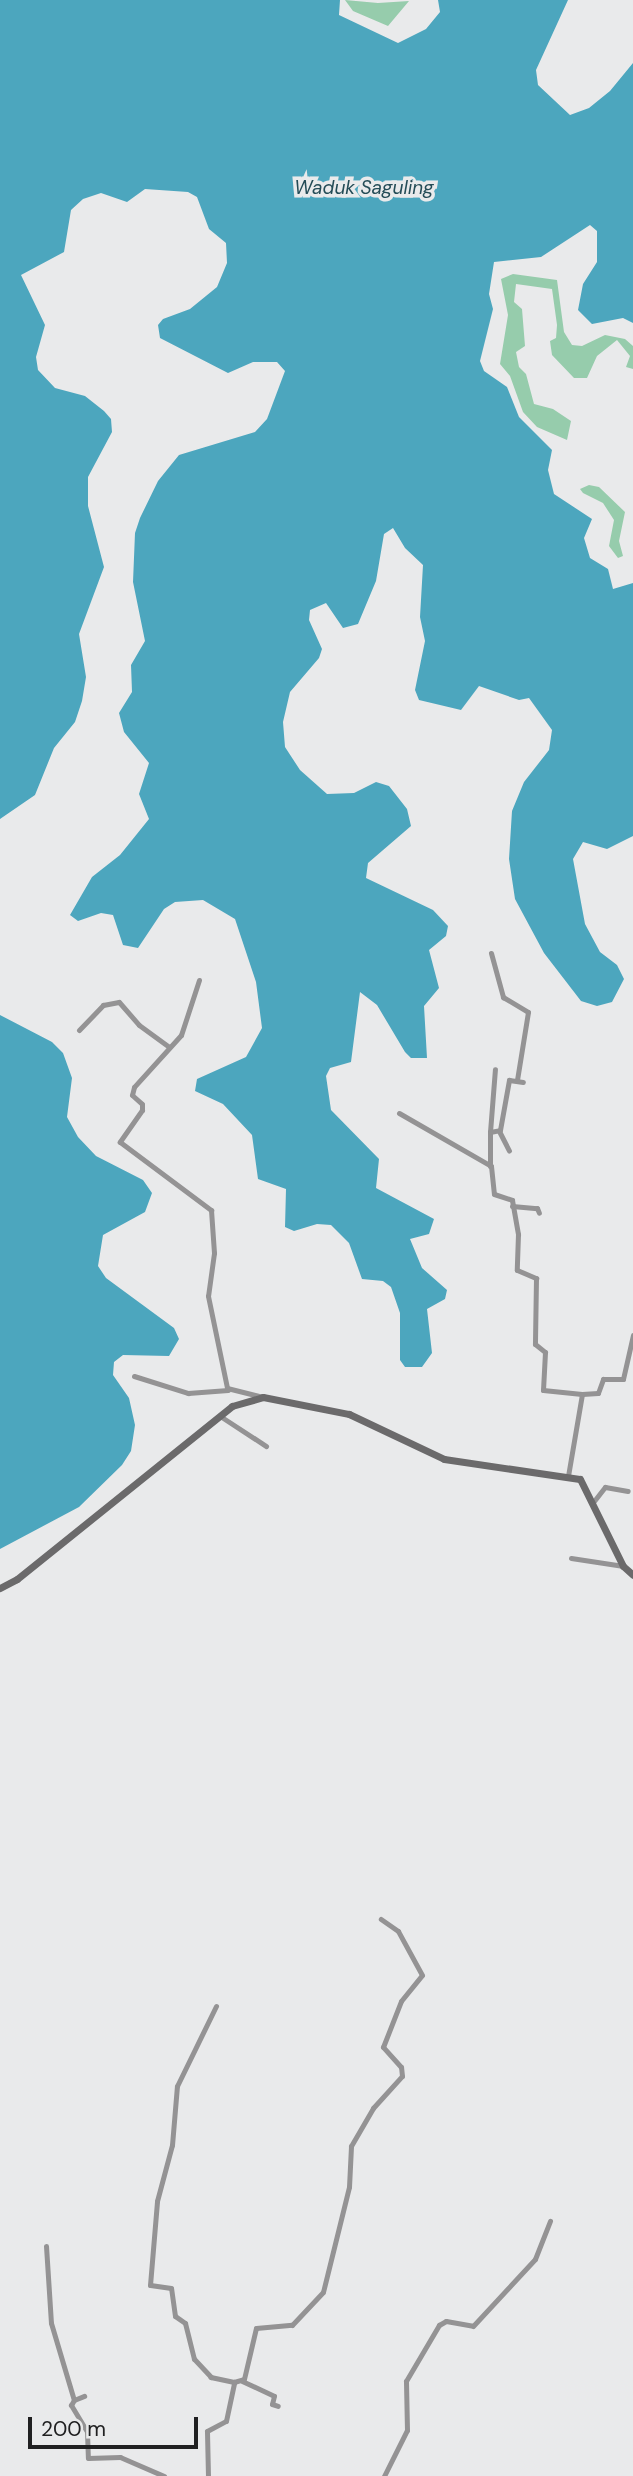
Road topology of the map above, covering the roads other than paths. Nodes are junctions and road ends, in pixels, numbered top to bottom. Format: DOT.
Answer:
graph roads {
  1 [pos="491,953"];
  2 [pos="199,980"];
  3 [pos="79,1030"];
  4 [pos="168,1046"];
  5 [pos="495,1069"];
  6 [pos="493,1077"];
  7 [pos="509,1080"];
  8 [pos="399,1113"];
  9 [pos="499,1131"];
  10 [pos="490,1132"];
  11 [pos="509,1151"];
  12 [pos="490,1166"];
  13 [pos="512,1206"];
  14 [pos="539,1213"];
  15 [pos="633,1335"];
  16 [pos="134,1376"];
  17 [pos="228,1390"];
  18 [pos="582,1394"];
  19 [pos="263,1397"];
  20 [pos="220,1416"];
  21 [pos="266,1446"];
  22 [pos="568,1476"];
  23 [pos="628,1491"];
  24 [pos="594,1501"];
  25 [pos="571,1558"];
  26 [pos="623,1566"];
  27 [pos="633,1575"];
  28 [pos="0,1588"];
  29 [pos="381,1919"];
  30 [pos="216,2006"];
  31 [pos="550,2221"];
  32 [pos="46,2246"];
  33 [pos="242,2381"];
  34 [pos="234,2382"];
  35 [pos="84,2396"];
  36 [pos="74,2400"];
  37 [pos="278,2406"];
  38 [pos="164,2476"];
  39 [pos="208,2476"];
  40 [pos="384,2476"];
  1 -- 7 [label="street"];
  2 -- 4 [label="street"];
  3 -- 4 [label="street"];
  4 -- 17 [label="street"];
  5 -- 6 [label="street"];
  6 -- 7 [label="street"];
  6 -- 10 [label="street"];
  7 -- 9 [label="street"];
  8 -- 12 [label="street"];
  9 -- 10 [label="street"];
  9 -- 11 [label="street"];
  10 -- 12 [label="street"];
  12 -- 13 [label="street"];
  13 -- 14 [label="street"];
  13 -- 18 [label="street"];
  15 -- 18 [label="street"];
  16 -- 17 [label="street"];
  17 -- 19 [label="street"];
  18 -- 22 [label="street"];
  19 -- 20 [label="main road"];
  19 -- 22 [label="main road"];
  20 -- 21 [label="street"];
  20 -- 28 [label="main road"];
  22 -- 24 [label="main road"];
  23 -- 24 [label="street"];
  24 -- 26 [label="main road"];
  25 -- 26 [label="street"];
  26 -- 27 [label="main road"];
  29 -- 33 [label="street"];
  30 -- 34 [label="street"];
  31 -- 40 [label="street"];
  32 -- 36 [label="street"];
  33 -- 34 [label="street"];
  33 -- 37 [label="street"];
  34 -- 39 [label="street"];
  35 -- 36 [label="street"];
  36 -- 38 [label="street"];
}
